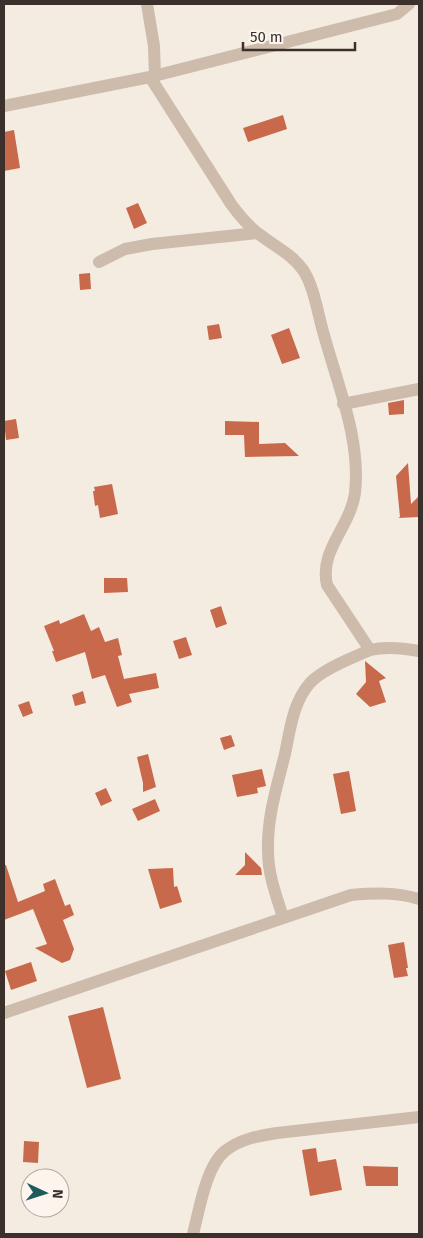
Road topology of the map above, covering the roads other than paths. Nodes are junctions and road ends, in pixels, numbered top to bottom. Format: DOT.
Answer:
graph roads {
  1 [pos="147,4"];
  2 [pos="409,4"];
  3 [pos="152,76"];
  4 [pos="4,106"];
  5 [pos="257,233"];
  6 [pos="99,262"];
  7 [pos="419,389"];
  8 [pos="343,404"];
  9 [pos="370,650"];
  10 [pos="419,651"];
  11 [pos="419,899"];
  12 [pos="283,917"];
  13 [pos="4,1014"];
  14 [pos="419,1117"];
  15 [pos="193,1234"];
  1 -- 3 [label="street"];
  2 -- 3 [label="street"];
  3 -- 4 [label="street"];
  3 -- 5 [label="street"];
  5 -- 6 [label="street"];
  5 -- 8 [label="street"];
  7 -- 8 [label="street"];
  8 -- 9 [label="street"];
  9 -- 10 [label="street"];
  9 -- 12 [label="street"];
  11 -- 12 [label="street"];
  12 -- 13 [label="street"];
  14 -- 15 [label="street"];
}
